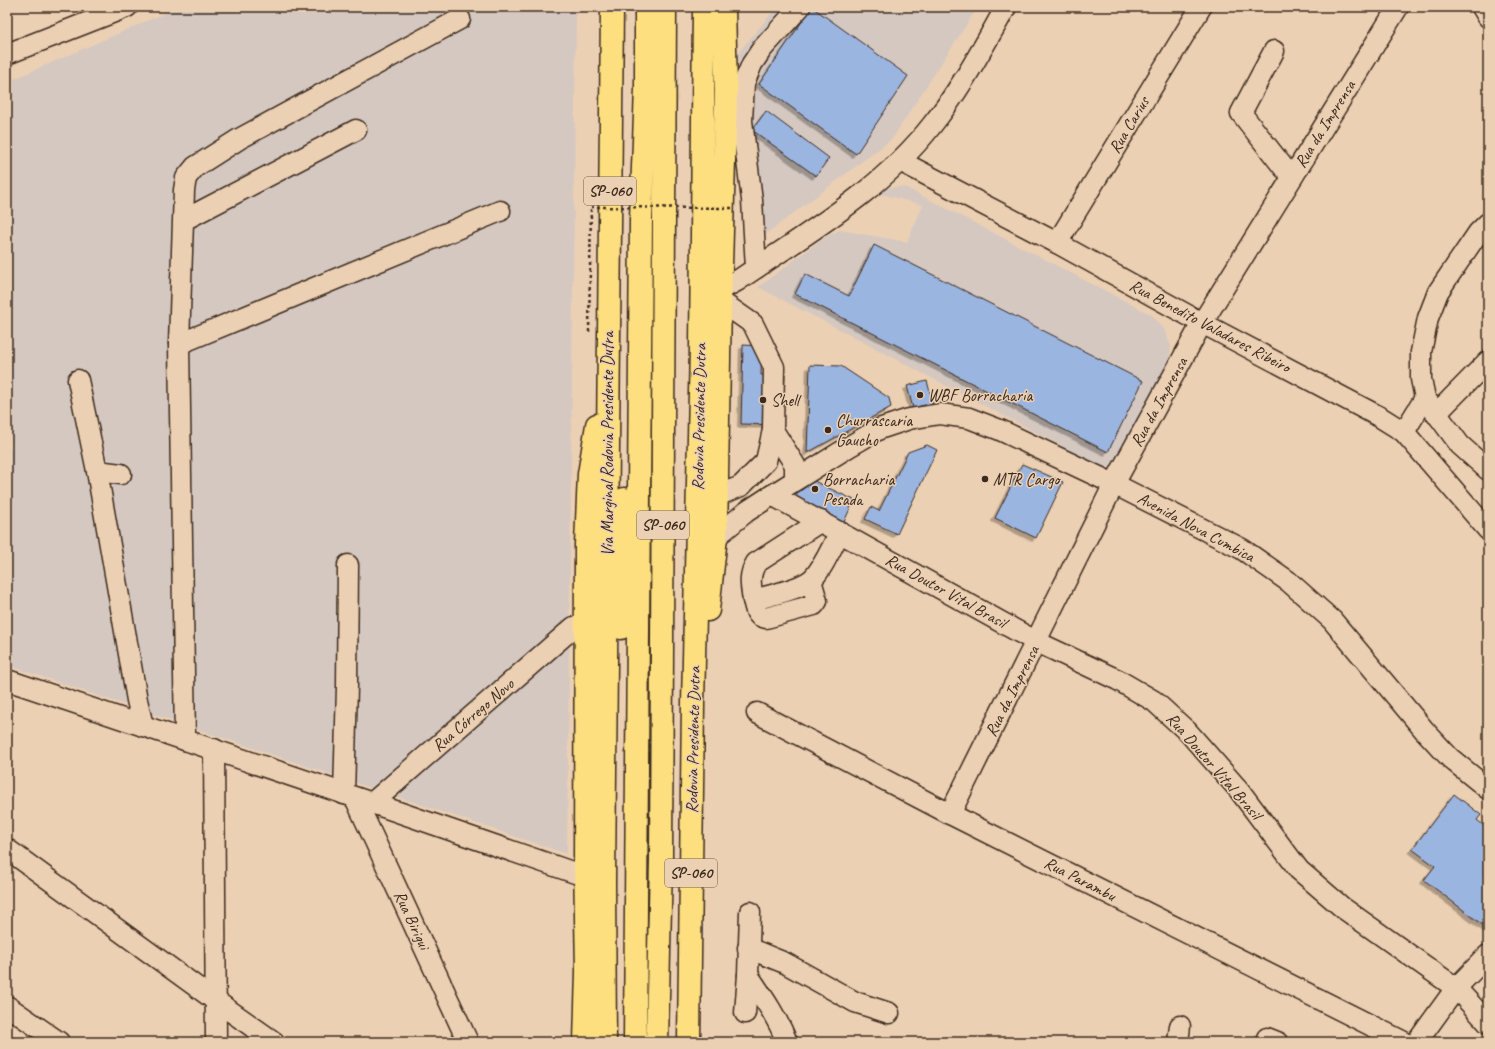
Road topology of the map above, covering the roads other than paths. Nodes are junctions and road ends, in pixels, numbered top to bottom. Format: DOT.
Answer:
graph roads {
  1 [pos="127,7"];
  2 [pos="612,7"];
  3 [pos="646,7"];
  4 [pos="665,7"];
  5 [pos="704,7"];
  6 [pos="724,7"];
  7 [pos="800,7"];
  8 [pos="1006,7"];
  9 [pos="1201,7"];
  10 [pos="1398,7"];
  11 [pos="1482,7"];
  12 [pos="1488,17"];
  13 [pos="460,19"];
  14 [pos="1274,51"];
  15 [pos="7,54"];
  16 [pos="356,130"];
  17 [pos="900,161"];
  18 [pos="1293,176"];
  19 [pos="500,210"];
  20 [pos="641,219"];
  21 [pos="184,220"];
  22 [pos="1485,232"];
  23 [pos="1057,243"];
  24 [pos="756,268"];
  25 [pos="720,295"];
  26 [pos="1202,323"];
  27 [pos="179,344"];
  28 [pos="1488,361"];
  29 [pos="608,374"];
  30 [pos="78,380"];
  31 [pos="1430,406"];
  32 [pos="773,430"];
  33 [pos="1404,432"];
  34 [pos="1488,470"];
  35 [pos="97,472"];
  36 [pos="121,474"];
  37 [pos="795,480"];
  38 [pos="1114,484"];
  39 [pos="772,495"];
  40 [pos="717,500"];
  41 [pos="746,512"];
  42 [pos="821,521"];
  43 [pos="1488,527"];
  44 [pos="840,532"];
  45 [pos="716,537"];
  46 [pos="348,566"];
  47 [pos="574,627"];
  48 [pos="1037,642"];
  49 [pos="7,680"];
  50 [pos="693,704"];
  51 [pos="757,713"];
  52 [pos="143,726"];
  53 [pos="185,740"];
  54 [pos="214,749"];
  55 [pos="1488,789"];
  56 [pos="357,798"];
  57 [pos="950,814"];
  58 [pos="7,849"];
  59 [pos="578,874"];
  60 [pos="604,881"];
  61 [pos="750,912"];
  62 [pos="748,948"];
  63 [pos="1488,955"];
  64 [pos="748,975"];
  65 [pos="1456,988"];
  66 [pos="216,1001"];
  67 [pos="7,1006"];
  68 [pos="745,1013"];
  69 [pos="889,1013"];
  70 [pos="1488,1024"];
  71 [pos="59,1042"];
  72 [pos="216,1042"];
  73 [pos="274,1042"];
  74 [pos="468,1042"];
  75 [pos="585,1042"];
  76 [pos="605,1042"];
  77 [pos="634,1042"];
  78 [pos="657,1042"];
  79 [pos="689,1042"];
  80 [pos="787,1042"];
  81 [pos="1404,1042"];
  82 [pos="1417,1042"];
  1 -- 15 [label="street"];
  2 -- 29 [label="highway, Via Marginal Rodovia Presidente Dutra / SP-060"];
  3 -- 20 [label="highway, SP-060"];
  4 -- 78 [label="highway, Rodovia Presidente Dutra / SP-060"];
  5 -- 50 [label="highway, Rodovia Presidente Dutra / SP-060"];
  6 -- 25 [label="highway"];
  7 -- 24 [label="street"];
  8 -- 17 [label="street"];
  9 -- 23 [label="street, Rua Carius"];
  10 -- 18 [label="street, Rua da Imprensa"];
  11 -- 12 [label="street"];
  13 -- 21 [label="street"];
  14 -- 18 [label="street"];
  16 -- 21 [label="street"];
  17 -- 23 [label="street, Rua Benedito Valadares Ribeiro"];
  17 -- 24 [label="street"];
  18 -- 26 [label="street, Rua da Imprensa"];
  19 -- 27 [label="street"];
  20 -- 60 [label="highway"];
  20 -- 77 [label="highway, SP-060"];
  21 -- 27 [label="street"];
  22 -- 31 [label="street"];
  23 -- 26 [label="street, Rua Benedito Valadares Ribeiro"];
  24 -- 25 [label="street"];
  25 -- 32 [label="street"];
  25 -- 40 [label="highway"];
  26 -- 33 [label="street, Rua Benedito Valadares Ribeiro"];
  26 -- 38 [label="street, Rua da Imprensa"];
  27 -- 53 [label="street"];
  28 -- 31 [label="street"];
  29 -- 60 [label="highway, Via Marginal Rodovia Presidente Dutra / SP-060"];
  29 -- 75 [label="highway"];
  30 -- 35 [label="street"];
  31 -- 33 [label="street"];
  31 -- 34 [label="street"];
  32 -- 37 [label="street"];
  32 -- 40 [label="street"];
  33 -- 43 [label="street, Rua Benedito Valadares Ribeiro"];
  35 -- 36 [label="street"];
  35 -- 52 [label="street"];
  37 -- 38 [label="street, Avenida Nova Cumbica"];
  37 -- 39 [label="street, Avenida Nova Cumbica"];
  38 -- 48 [label="street, Rua da Imprensa"];
  38 -- 55 [label="street, Avenida Nova Cumbica"];
  39 -- 41 [label="street"];
  39 -- 42 [label="street, Rua Doutor Vital Brasil"];
  40 -- 41 [label="street"];
  40 -- 45 [label="highway"];
  41 -- 45 [label="street"];
  42 -- 44 [label="street, Rua Doutor Vital Brasil"];
  42 -- 44 [label="street"];
  44 -- 48 [label="street, Rua Doutor Vital Brasil"];
  45 -- 50 [label="highway"];
  46 -- 56 [label="street"];
  47 -- 56 [label="street, Rua Córrego Novo"];
  48 -- 57 [label="street, Rua da Imprensa"];
  48 -- 65 [label="street, Rua Doutor Vital Brasil"];
  49 -- 52 [label="street"];
  50 -- 79 [label="highway, Rodovia Presidente Dutra / SP-060"];
  51 -- 57 [label="street, Rua Parambu"];
  52 -- 53 [label="street"];
  53 -- 54 [label="street"];
  54 -- 56 [label="street"];
  54 -- 66 [label="street"];
  56 -- 59 [label="street"];
  56 -- 74 [label="street, Rua Birigui"];
  57 -- 81 [label="street, Rua Parambu"];
  58 -- 66 [label="street"];
  60 -- 76 [label="highway, SP-060"];
  61 -- 62 [label="street"];
  62 -- 64 [label="street"];
  62 -- 69 [label="street"];
  63 -- 65 [label="street"];
  64 -- 68 [label="street"];
  64 -- 80 [label="street"];
  65 -- 70 [label="street, Rua Doutor Vital Brasil"];
  65 -- 82 [label="street"];
  66 -- 72 [label="street"];
  66 -- 73 [label="street"];
  67 -- 71 [label="street"];
}
